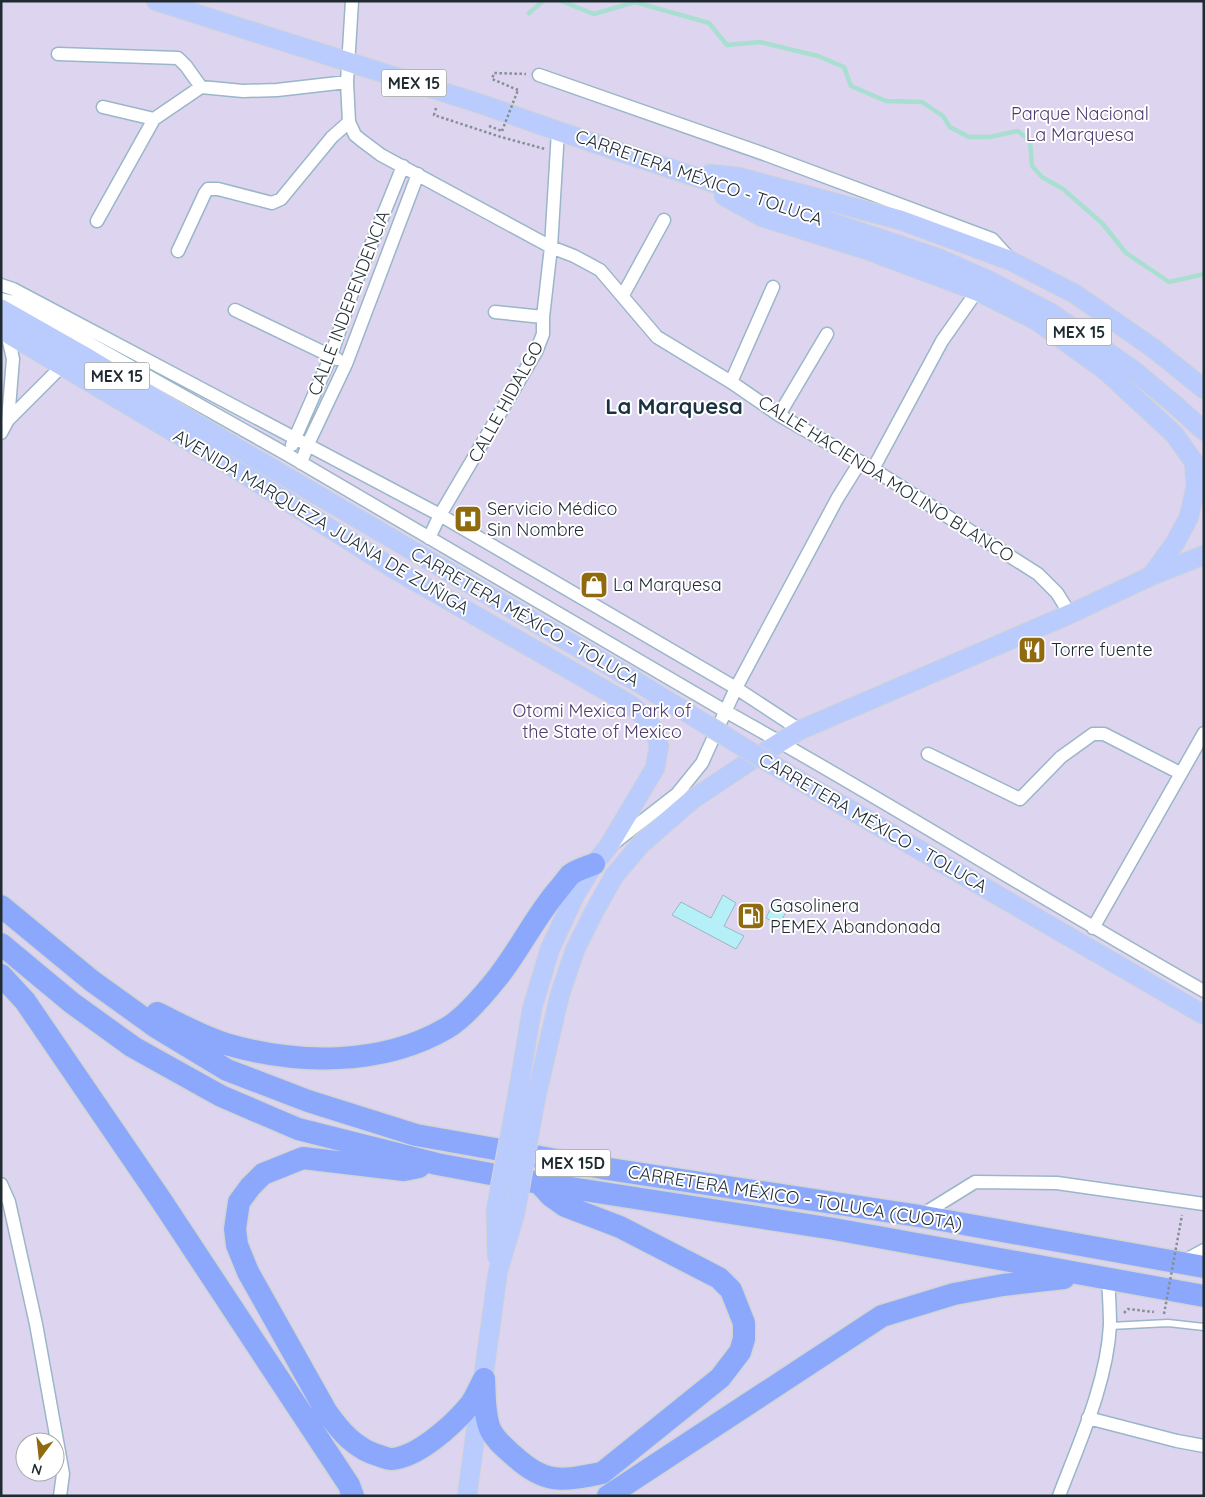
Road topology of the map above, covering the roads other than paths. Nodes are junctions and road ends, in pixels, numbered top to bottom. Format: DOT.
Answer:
graph roads {
  1 [pos="156,1"];
  2 [pos="352,1"];
  3 [pos="58,54"];
  4 [pos="349,62"];
  5 [pos="539,75"];
  6 [pos="346,82"];
  7 [pos="201,87"];
  8 [pos="103,107"];
  9 [pos="154,119"];
  10 [pos="349,122"];
  11 [pos="558,131"];
  12 [pos="403,166"];
  13 [pos="672,169"];
  14 [pos="418,174"];
  15 [pos="664,220"];
  16 [pos="98,221"];
  17 [pos="552,247"];
  18 [pos="178,251"];
  19 [pos="1011,261"];
  20 [pos="1,285"];
  21 [pos="773,287"];
  22 [pos="354,288"];
  23 [pos="977,291"];
  24 [pos="372,292"];
  25 [pos="622,295"];
  26 [pos="1,299"];
  27 [pos="1,309"];
  28 [pos="235,310"];
  29 [pos="495,312"];
  30 [pos="543,317"];
  31 [pos="4,329"];
  32 [pos="827,334"];
  33 [pos="331,356"];
  34 [pos="346,364"];
  35 [pos="62,366"];
  36 [pos="731,382"];
  37 [pos="1204,390"];
  38 [pos="779,415"];
  39 [pos="8,420"];
  40 [pos="1204,431"];
  41 [pos="1,434"];
  42 [pos="295,439"];
  43 [pos="308,444"];
  44 [pos="288,455"];
  45 [pos="860,462"];
  46 [pos="301,463"];
  47 [pos="873,469"];
  48 [pos="440,515"];
  49 [pos="429,538"];
  50 [pos="1204,555"];
  51 [pos="1151,576"];
  52 [pos="1070,614"];
  53 [pos="736,688"];
  54 [pos="725,712"];
  55 [pos="800,730"];
  56 [pos="1204,733"];
  57 [pos="781,742"];
  58 [pos="928,754"];
  59 [pos="1180,774"];
  60 [pos="601,856"];
  61 [pos="614,876"];
  62 [pos="1,906"];
  63 [pos="1092,928"];
  64 [pos="1,944"];
  65 [pos="1,975"];
  66 [pos="92,981"];
  67 [pos="1204,991"];
  68 [pos="1204,1015"];
  69 [pos="527,1094"];
  70 [pos="437,1164"];
  71 [pos="538,1183"];
  72 [pos="1,1184"];
  73 [pos="1204,1204"];
  74 [pos="919,1216"];
  75 [pos="1204,1250"];
  76 [pos="1180,1263"];
  77 [pos="1204,1267"];
  78 [pos="498,1271"];
  79 [pos="1108,1279"];
  80 [pos="1204,1296"];
  81 [pos="1110,1326"];
  82 [pos="1204,1327"];
  83 [pos="484,1379"];
  84 [pos="1088,1418"];
  85 [pos="1204,1446"];
  86 [pos="60,1496"];
  87 [pos="353,1496"];
  88 [pos="467,1496"];
  89 [pos="608,1496"];
  90 [pos="1059,1496"];
  1 -- 4 [label="main road, CARRETERA MÉXICO - TOLUCA / MEX 15"];
  2 -- 4 [label="street"];
  3 -- 7 [label="street"];
  4 -- 6 [label="street"];
  4 -- 11 [label="main road, CARRETERA MÉXICO - TOLUCA / MEX 15"];
  5 -- 19 [label="street"];
  6 -- 7 [label="street"];
  6 -- 10 [label="street"];
  7 -- 9 [label="street"];
  8 -- 9 [label="street"];
  9 -- 16 [label="street"];
  10 -- 12 [label="street, CALLE HACIENDA MOLINO BLANCO"];
  10 -- 18 [label="street"];
  11 -- 13 [label="main road, CARRETERA MÉXICO - TOLUCA / MEX 15"];
  11 -- 17 [label="street, CALLE HIDALGO"];
  12 -- 14 [label="street, CALLE HACIENDA MOLINO BLANCO"];
  12 -- 22 [label="street, CALLE INDEPENDENCIA"];
  13 -- 19 [label="main road"];
  13 -- 23 [label="main road"];
  13 -- 40 [label="main road, CARRETERA MÉXICO - TOLUCA / MEX 15"];
  14 -- 17 [label="street, CALLE HACIENDA MOLINO BLANCO"];
  14 -- 24 [label="street, CALLE INDEPENDENCIA"];
  15 -- 25 [label="street"];
  17 -- 25 [label="street, CALLE HACIENDA MOLINO BLANCO"];
  17 -- 30 [label="street, CALLE HIDALGO"];
  19 -- 37 [label="main road"];
  20 -- 42 [label="street"];
  21 -- 36 [label="street"];
  22 -- 24 [label="street"];
  22 -- 33 [label="street, CALLE INDEPENDENCIA"];
  23 -- 47 [label="street"];
  23 -- 51 [label="main road"];
  24 -- 34 [label="street, CALLE INDEPENDENCIA"];
  25 -- 36 [label="street, CALLE HACIENDA MOLINO BLANCO"];
  26 -- 44 [label="street"];
  27 -- 68 [label="main road, CARRETERA MÉXICO - TOLUCA / MEX 15, bridge"];
  28 -- 33 [label="street"];
  29 -- 30 [label="street"];
  30 -- 48 [label="street, CALLE HIDALGO"];
  31 -- 35 [label="main road, AVENIDA MARQUEZA JUANA DE ZUÑIGA"];
  31 -- 39 [label="street"];
  32 -- 38 [label="street"];
  33 -- 34 [label="street"];
  33 -- 42 [label="street, CALLE INDEPENDENCIA"];
  34 -- 43 [label="street, CALLE INDEPENDENCIA"];
  35 -- 39 [label="street"];
  35 -- 60 [label="main road, AVENIDA MARQUEZA JUANA DE ZUÑIGA"];
  36 -- 38 [label="street, CALLE HACIENDA MOLINO BLANCO"];
  38 -- 45 [label="street, CALLE HACIENDA MOLINO BLANCO"];
  39 -- 41 [label="street"];
  42 -- 43 [label="street"];
  42 -- 44 [label="street, CALLE INDEPENDENCIA"];
  43 -- 46 [label="street, CALLE INDEPENDENCIA"];
  43 -- 48 [label="street"];
  44 -- 46 [label="street"];
  45 -- 47 [label="street, CALLE HACIENDA MOLINO BLANCO"];
  45 -- 53 [label="street"];
  46 -- 49 [label="street"];
  47 -- 52 [label="street, CALLE HACIENDA MOLINO BLANCO"];
  48 -- 49 [label="street, CALLE HIDALGO"];
  48 -- 53 [label="street"];
  49 -- 54 [label="street"];
  50 -- 51 [label="main road"];
  51 -- 52 [label="main road"];
  52 -- 55 [label="main road"];
  53 -- 54 [label="street"];
  53 -- 55 [label="street"];
  54 -- 57 [label="street"];
  54 -- 60 [label="street"];
  55 -- 57 [label="main road"];
  56 -- 59 [label="street"];
  57 -- 61 [label="main road"];
  57 -- 63 [label="street"];
  58 -- 59 [label="street"];
  59 -- 63 [label="street"];
  60 -- 61 [label="main road"];
  60 -- 66 [label="highway"];
  60 -- 69 [label="main road, AVENIDA MARQUEZA JUANA DE ZUÑIGA"];
  61 -- 69 [label="main road"];
  62 -- 66 [label="highway, CARRETERA MÉXICO - TOLUCA (CUOTA) / MEX 15D"];
  63 -- 67 [label="street"];
  64 -- 70 [label="highway, CARRETERA MÉXICO - TOLUCA (CUOTA) / MEX 15D"];
  65 -- 87 [label="highway"];
  66 -- 74 [label="highway, CARRETERA MÉXICO - TOLUCA (CUOTA) / MEX 15D"];
  69 -- 78 [label="main road, bridge"];
  69 -- 78 [label="main road, bridge"];
  70 -- 71 [label="highway, CARRETERA MÉXICO - TOLUCA (CUOTA) / MEX 15D"];
  70 -- 83 [label="highway"];
  71 -- 79 [label="highway, CARRETERA MÉXICO - TOLUCA (CUOTA) / MEX 15D"];
  71 -- 83 [label="highway"];
  72 -- 86 [label="street"];
  73 -- 74 [label="street"];
  74 -- 76 [label="highway, CARRETERA MÉXICO - TOLUCA (CUOTA) / MEX 15D"];
  75 -- 76 [label="street"];
  76 -- 77 [label="highway, CARRETERA MÉXICO - TOLUCA (CUOTA) / MEX 15D"];
  78 -- 83 [label="main road"];
  79 -- 80 [label="highway, CARRETERA MÉXICO - TOLUCA (CUOTA) / MEX 15D"];
  79 -- 81 [label="street"];
  79 -- 89 [label="highway"];
  81 -- 82 [label="lane"];
  81 -- 84 [label="street"];
  83 -- 88 [label="main road"];
  84 -- 85 [label="street"];
  84 -- 90 [label="street"];
}
